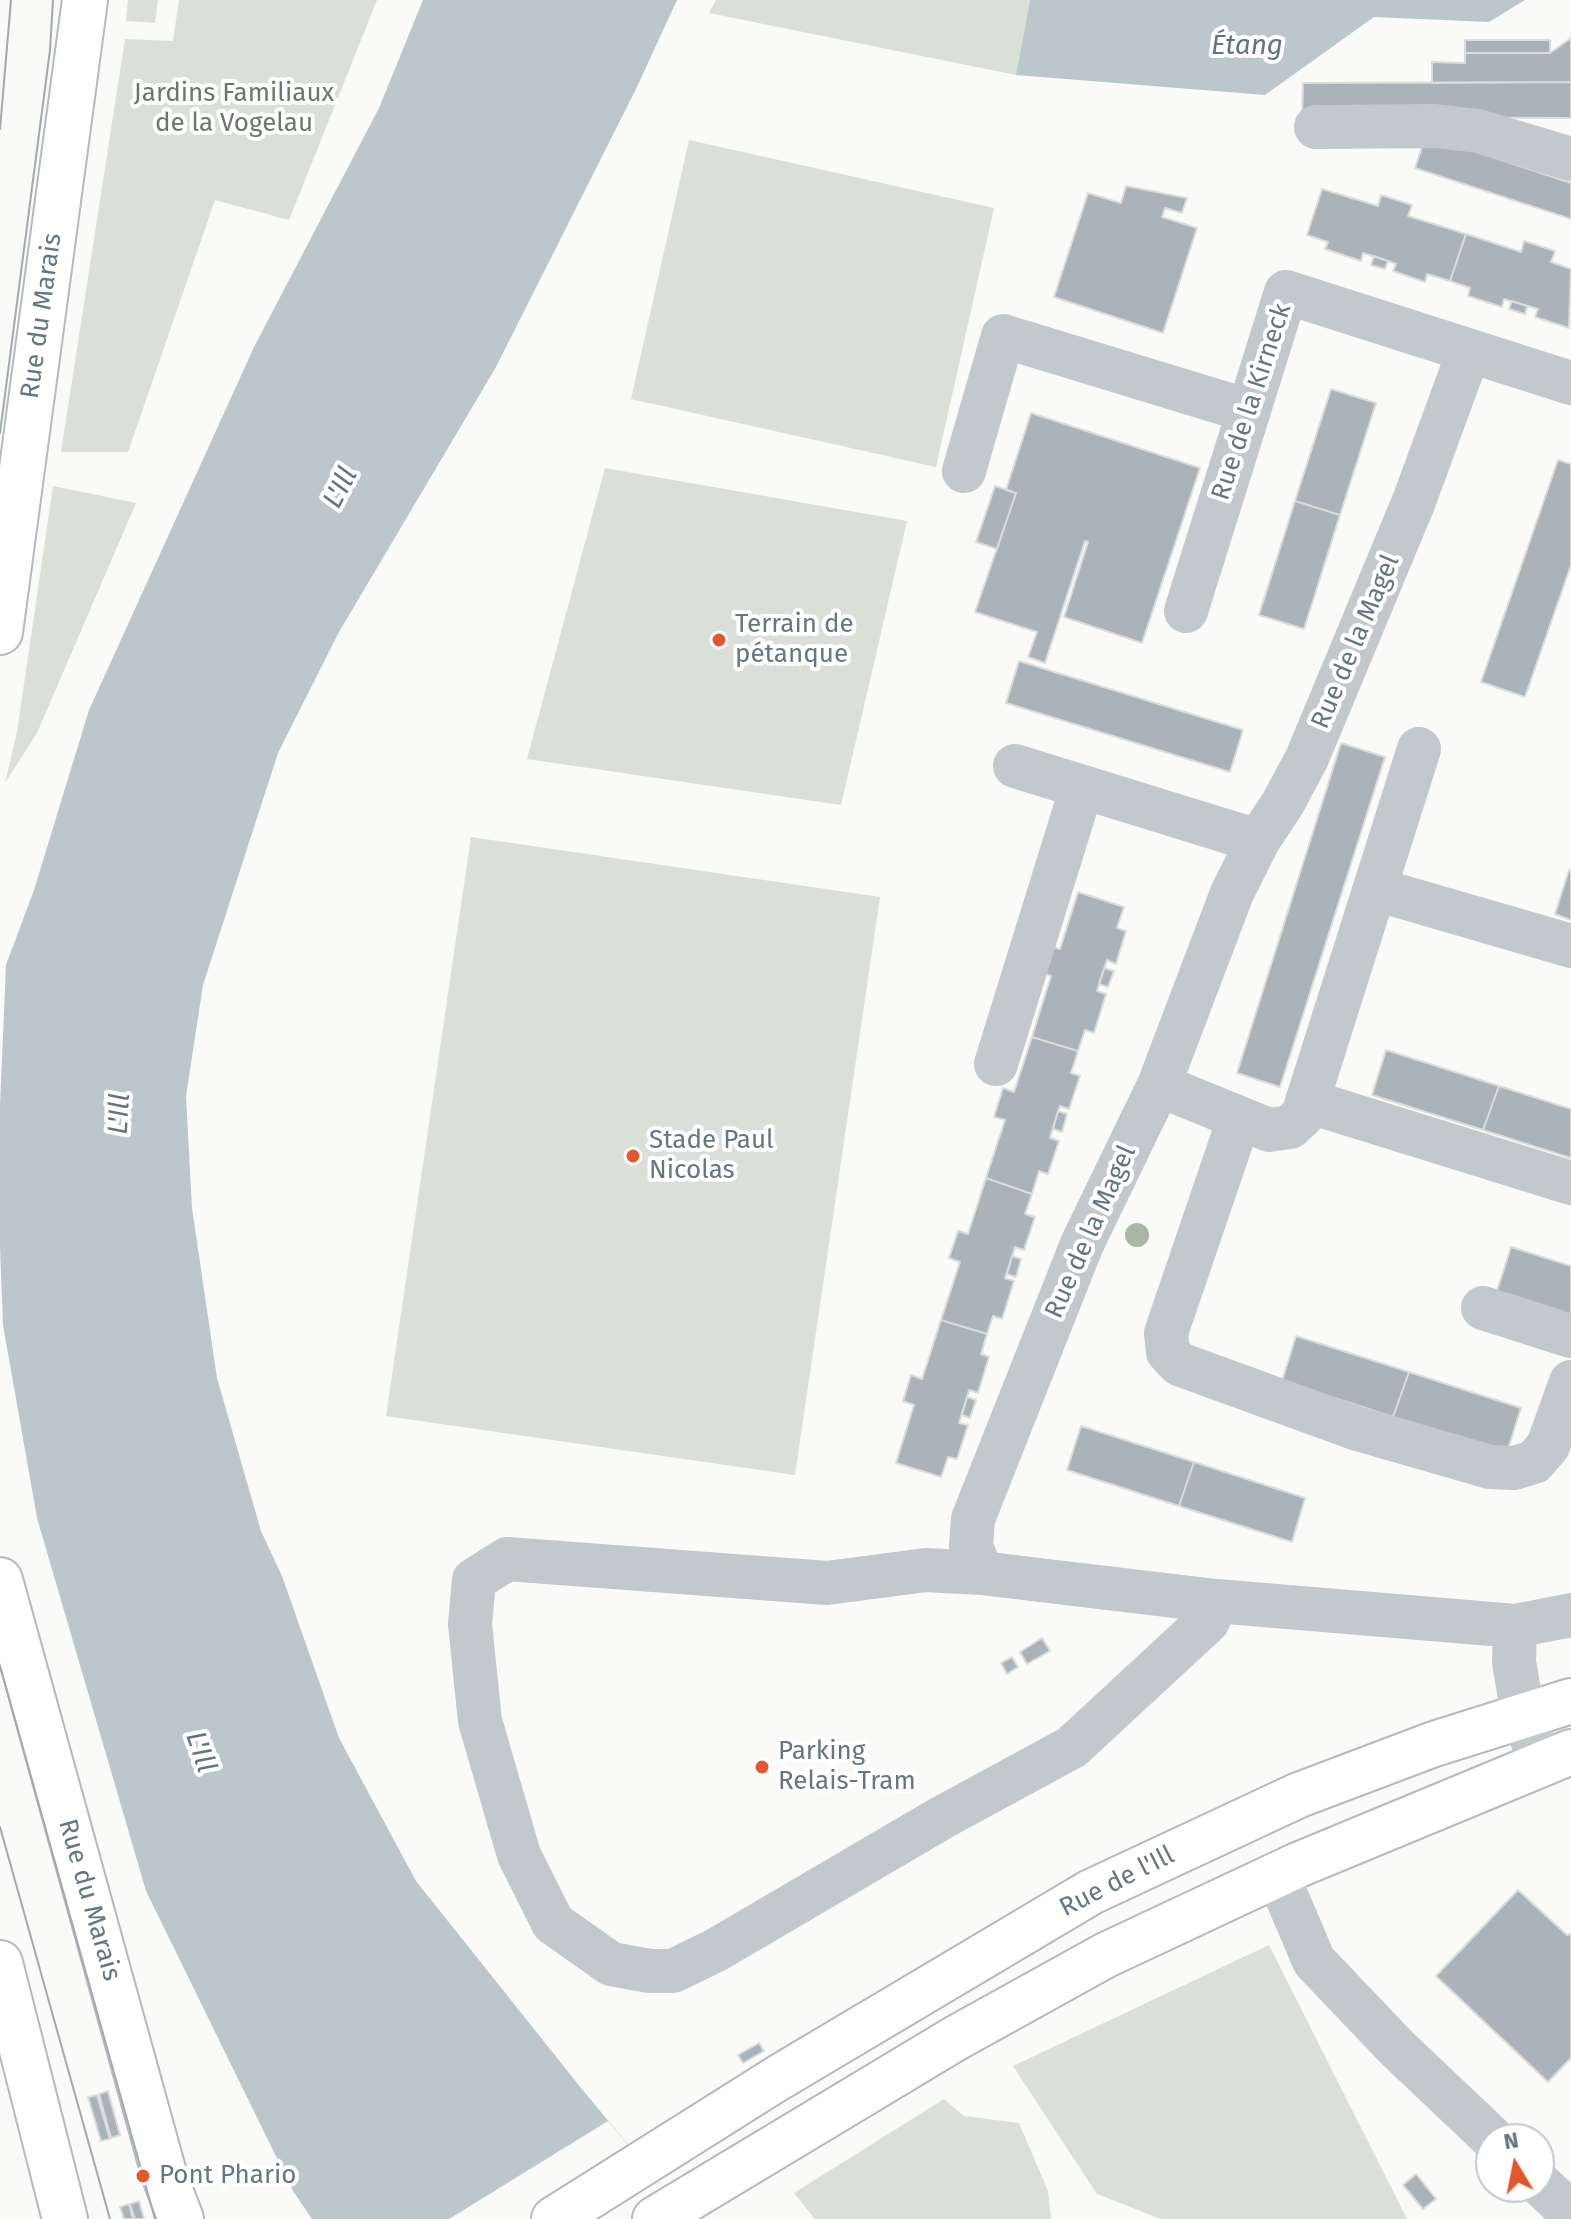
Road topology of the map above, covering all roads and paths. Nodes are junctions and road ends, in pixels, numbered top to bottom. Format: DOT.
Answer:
graph roads {
  1 [pos="85,0"];
  2 [pos="1316,127"];
  3 [pos="1571,159"];
  4 [pos="1469,351"];
  5 [pos="1571,383"];
  6 [pos="1249,411"];
  7 [pos="964,471"];
  8 [pos="1186,611"];
  9 [pos="0,632"];
  10 [pos="1419,749"];
  11 [pos="1015,766"];
  12 [pos="1082,787"];
  13 [pos="1258,841"];
  14 [pos="1375,889"];
  15 [pos="1571,946"];
  16 [pos="996,1064"];
  17 [pos="1159,1085"];
  18 [pos="1307,1101"];
  19 [pos="1239,1119"];
  20 [pos="1571,1183"];
  21 [pos="1483,1308"];
  22 [pos="1571,1336"];
  23 [pos="1571,1382"];
  24 [pos="981,1573"];
  25 [pos="0,1580"];
  26 [pos="1216,1601"];
  27 [pos="1571,1615"];
  28 [pos="1515,1626"];
  29 [pos="1571,1701"];
  30 [pos="1523,1715"];
  31 [pos="1556,1758"];
  32 [pos="1277,1874"];
  33 [pos="0,1963"];
  34 [pos="1476,2123"];
  35 [pos="1555,2198"];
  36 [pos="1571,2213"];
  37 [pos="65,2219"];
  38 [pos="181,2219"];
  39 [pos="554,2219"];
  40 [pos="655,2219"];
  1 -- 9 [label="main road, Rue du Marais"];
  2 -- 3 [label="street"];
  4 -- 5 [label="street, Rue de la Kirneck"];
  4 -- 6 [label="street, Rue de la Kirneck"];
  4 -- 13 [label="street, Rue de la Magel"];
  6 -- 7 [label="street"];
  6 -- 8 [label="street, Rue de la Kirneck"];
  10 -- 14 [label="street"];
  11 -- 12 [label="street"];
  12 -- 13 [label="street"];
  12 -- 16 [label="street"];
  13 -- 17 [label="street, Rue de la Magel"];
  14 -- 15 [label="street"];
  14 -- 18 [label="street"];
  17 -- 19 [label="street"];
  17 -- 24 [label="street, Rue de la Magel"];
  18 -- 19 [label="street"];
  18 -- 20 [label="street"];
  19 -- 23 [label="street"];
  21 -- 22 [label="street"];
  24 -- 26 [label="street"];
  24 -- 26 [label="street"];
  25 -- 38 [label="main road, Rue du Marais"];
  26 -- 28 [label="street"];
  27 -- 28 [label="street"];
  28 -- 30 [label="street"];
  29 -- 30 [label="main road, Rue de l'Ill"];
  30 -- 31 [label="street"];
  30 -- 39 [label="main road, Rue de l'Ill"];
  31 -- 32 [label="main road"];
  32 -- 34 [label="street"];
  32 -- 40 [label="main road"];
  33 -- 37 [label="main road"];
  35 -- 36 [label="street"];
}
